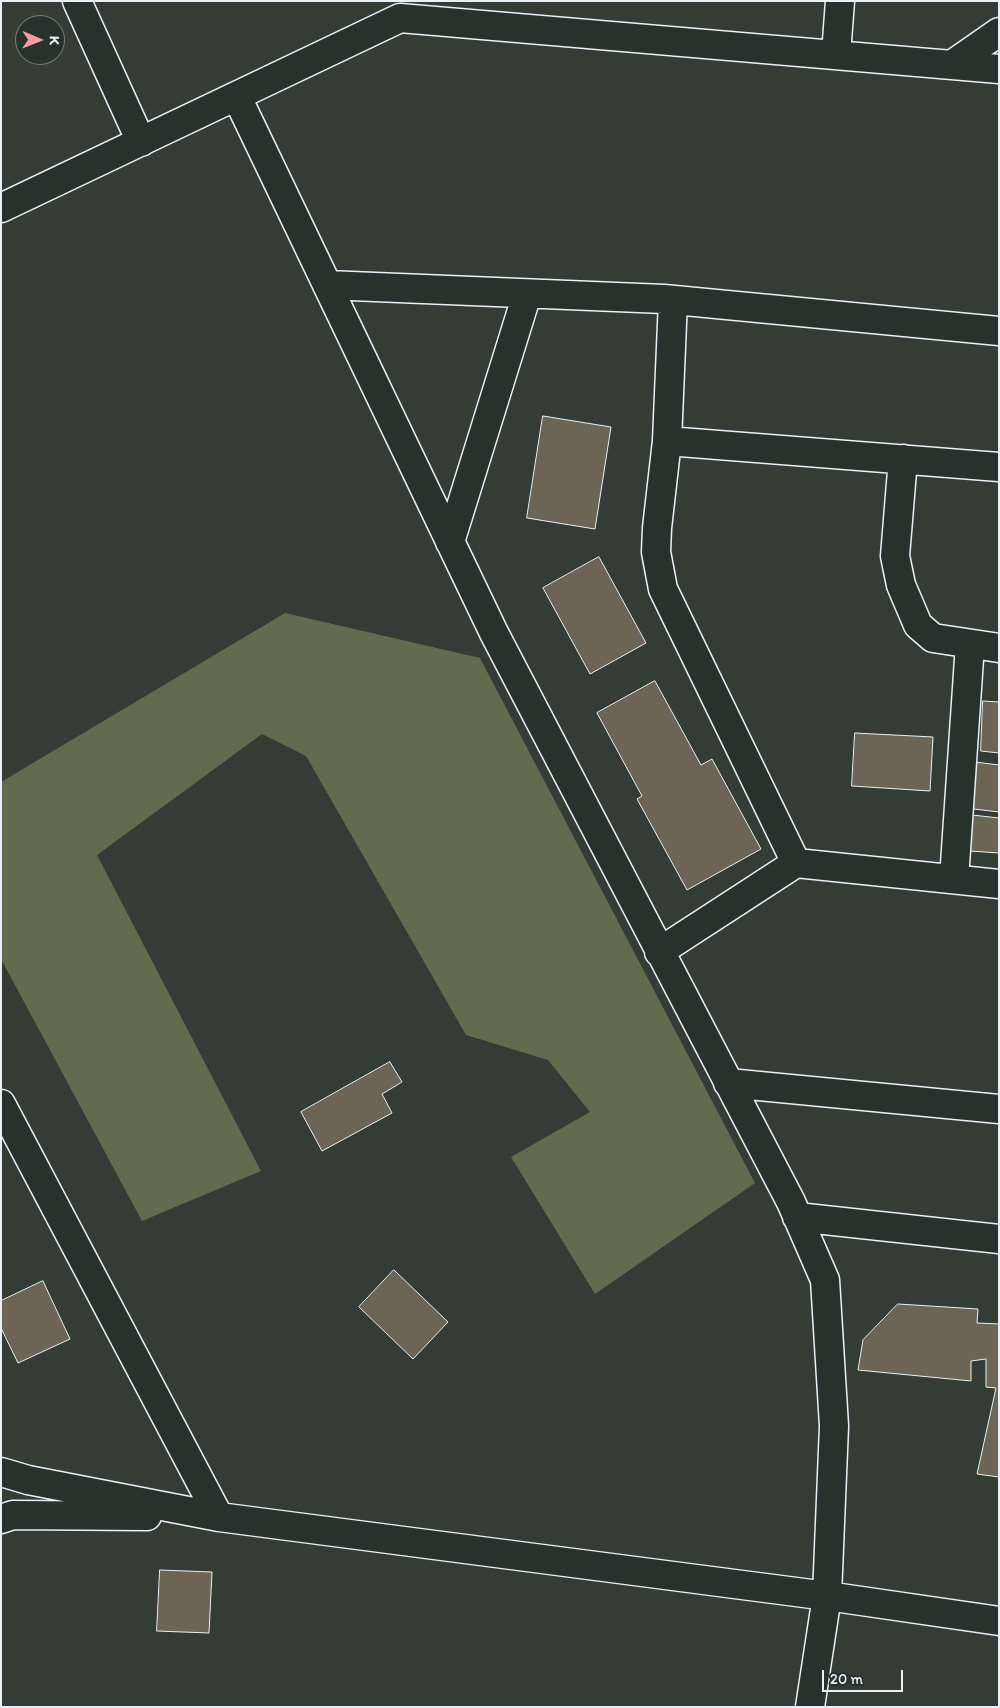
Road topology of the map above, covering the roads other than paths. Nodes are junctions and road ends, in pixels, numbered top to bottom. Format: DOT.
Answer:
graph roads {
  1 [pos="77,1"];
  2 [pos="840,1"];
  3 [pos="401,10"];
  4 [pos="999,32"];
  5 [pos="836,54"];
  6 [pos="953,64"];
  7 [pos="999,69"];
  8 [pos="237,97"];
  9 [pos="141,142"];
  10 [pos="1,208"];
  11 [pos="327,285"];
  12 [pos="527,294"];
  13 [pos="673,300"];
  14 [pos="999,331"];
  15 [pos="667,441"];
  16 [pos="903,459"];
  17 [pos="999,467"];
  18 [pos="450,542"];
  19 [pos="970,644"];
  20 [pos="999,648"];
  21 [pos="796,863"];
  22 [pos="954,879"];
  23 [pos="999,884"];
  24 [pos="659,952"];
  25 [pos="728,1083"];
  26 [pos="1,1104"];
  27 [pos="999,1109"];
  28 [pos="797,1217"];
  29 [pos="999,1239"];
  30 [pos="1,1472"];
  31 [pos="219,1517"];
  32 [pos="1,1519"];
  33 [pos="827,1596"];
  34 [pos="999,1621"];
  35 [pos="810,1707"];
  1 -- 9 [label="street"];
  2 -- 5 [label="street"];
  3 -- 5 [label="street"];
  3 -- 8 [label="street"];
  4 -- 6 [label="street"];
  5 -- 6 [label="street"];
  6 -- 7 [label="street"];
  8 -- 9 [label="street"];
  8 -- 11 [label="street"];
  9 -- 10 [label="street"];
  11 -- 12 [label="street"];
  11 -- 18 [label="street"];
  12 -- 13 [label="street"];
  12 -- 18 [label="street"];
  13 -- 14 [label="street"];
  13 -- 15 [label="street"];
  15 -- 16 [label="street"];
  15 -- 21 [label="street"];
  16 -- 17 [label="street"];
  16 -- 19 [label="street"];
  18 -- 24 [label="street"];
  19 -- 20 [label="street"];
  19 -- 22 [label="street"];
  21 -- 22 [label="street"];
  21 -- 24 [label="street"];
  22 -- 23 [label="street"];
  24 -- 25 [label="street"];
  25 -- 27 [label="street"];
  25 -- 28 [label="street"];
  26 -- 31 [label="street"];
  28 -- 29 [label="street"];
  28 -- 33 [label="street"];
  30 -- 31 [label="street"];
  31 -- 32 [label="street"];
  31 -- 33 [label="street"];
  33 -- 34 [label="street"];
  33 -- 35 [label="street"];
}
